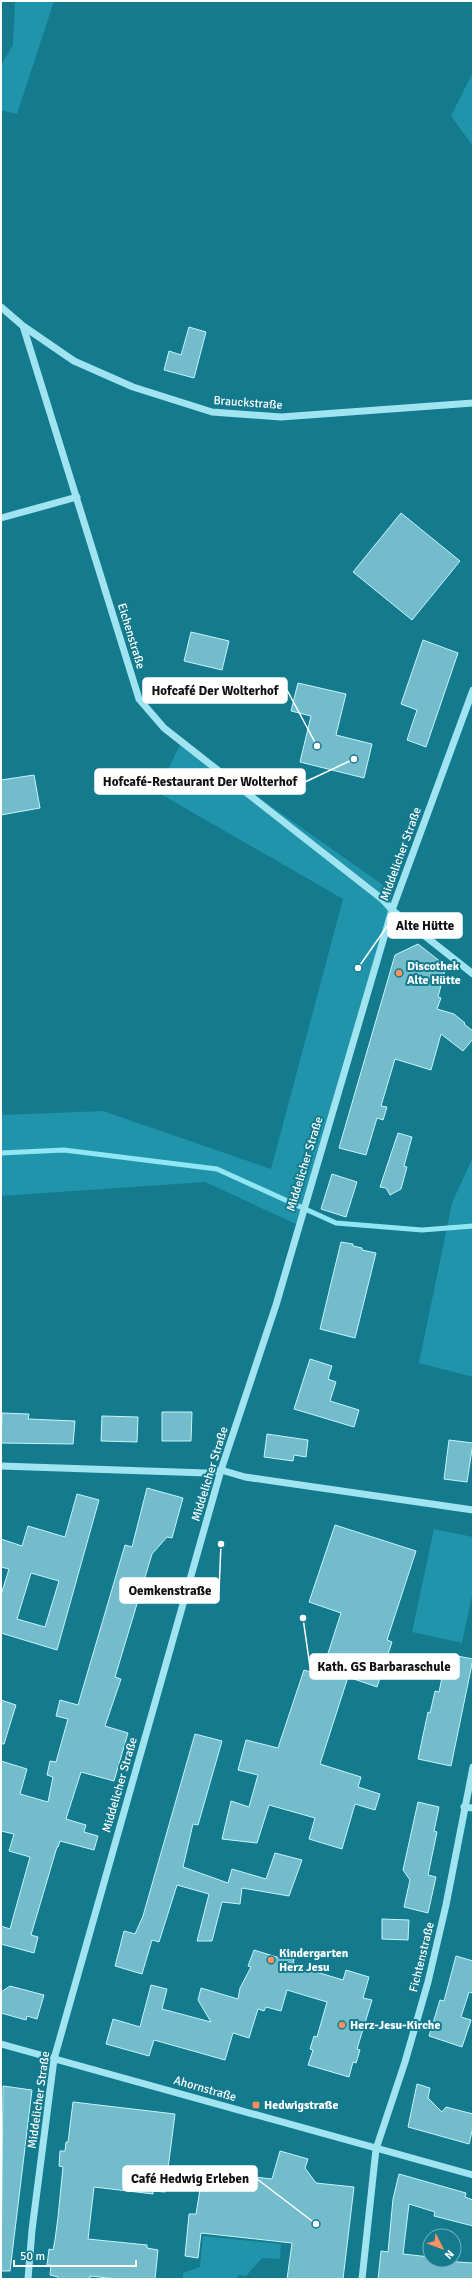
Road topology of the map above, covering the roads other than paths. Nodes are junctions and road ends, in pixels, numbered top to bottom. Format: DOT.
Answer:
graph roads {
  1 [pos="1,307"];
  2 [pos="23,326"];
  3 [pos="473,403"];
  4 [pos="77,497"];
  5 [pos="1,518"];
  6 [pos="473,690"];
  7 [pos="392,910"];
  8 [pos="473,974"];
  9 [pos="1,1466"];
  10 [pos="221,1470"];
  11 [pos="473,1510"];
  12 [pos="473,1767"];
  13 [pos="464,1807"];
  14 [pos="473,1808"];
  15 [pos="1,2044"];
  16 [pos="54,2059"];
  17 [pos="376,2149"];
  18 [pos="473,2176"];
  19 [pos="28,2279"];
  20 [pos="362,2279"];
  1 -- 2 [label="street, Brauckstraße"];
  2 -- 3 [label="street, Brauckstraße"];
  2 -- 4 [label="street, Eichenstraße"];
  4 -- 5 [label="street"];
  4 -- 7 [label="street, Eichenstraße"];
  6 -- 7 [label="street, Middelicher Straße"];
  7 -- 8 [label="street, Eichenstraße"];
  7 -- 10 [label="street, Middelicher Straße"];
  9 -- 10 [label="street"];
  10 -- 11 [label="street"];
  10 -- 16 [label="street, Middelicher Straße"];
  12 -- 13 [label="street, Fichtenstraße"];
  13 -- 14 [label="street"];
  13 -- 17 [label="street, Fichtenstraße"];
  15 -- 16 [label="street, Ahornstraße"];
  16 -- 17 [label="street, Ahornstraße"];
  16 -- 19 [label="street, Middelicher Straße"];
  17 -- 18 [label="street, Ahornstraße"];
  17 -- 20 [label="street"];
}
